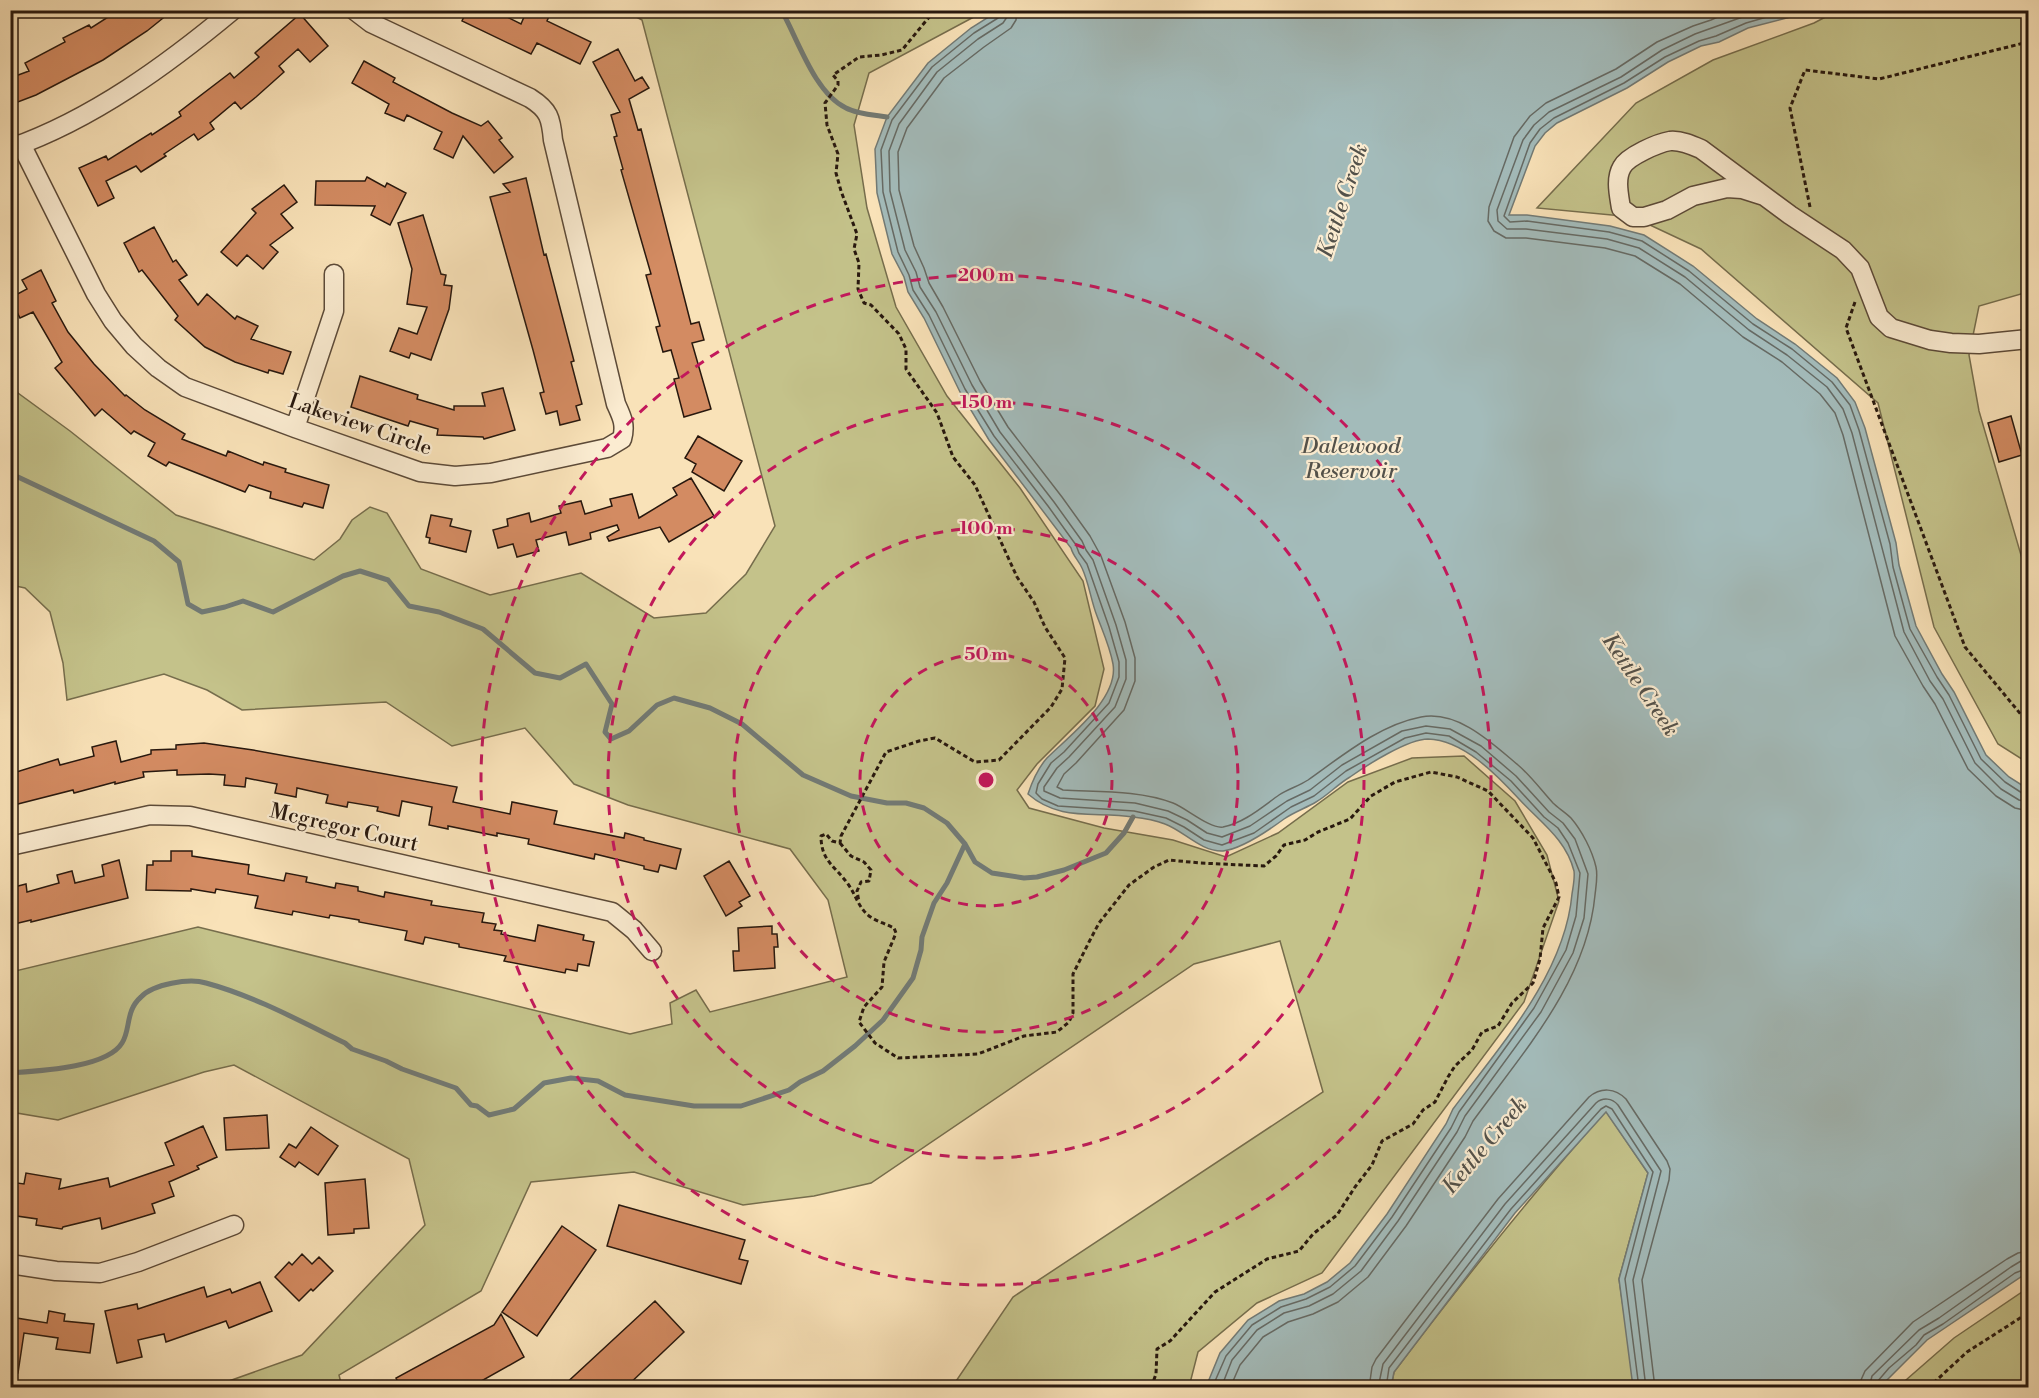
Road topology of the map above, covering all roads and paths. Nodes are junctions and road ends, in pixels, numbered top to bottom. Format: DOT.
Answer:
graph roads {
  1 [pos="233,10"];
  2 [pos="354,10"];
  3 [pos="935,10"];
  4 [pos="16,146"];
  5 [pos="1764,196"];
  6 [pos="334,274"];
  7 [pos="2028,339"];
  8 [pos="295,428"];
  9 [pos="840,843"];
  10 [pos="10,846"];
  11 [pos="859,907"];
  12 [pos="652,951"];
  13 [pos="234,1224"];
  14 [pos="10,1264"];
  15 [pos="2028,1313"];
  16 [pos="1151,1388"];
  17 [pos="1928,1388"];
  1 -- 4 [label="street"];
  2 -- 8 [label="street, Lakeview Circle"];
  3 -- 9 [label="path"];
  4 -- 8 [label="street, Lakeview Circle"];
  5 -- 5 [label="street"];
  5 -- 7 [label="street"];
  6 -- 8 [label="street"];
  9 -- 11 [label="path"];
  9 -- 11 [label="path"];
  10 -- 12 [label="street, Mcgregor Court"];
  11 -- 16 [label="path"];
  13 -- 14 [label="street"];
  15 -- 17 [label="path"];
}
